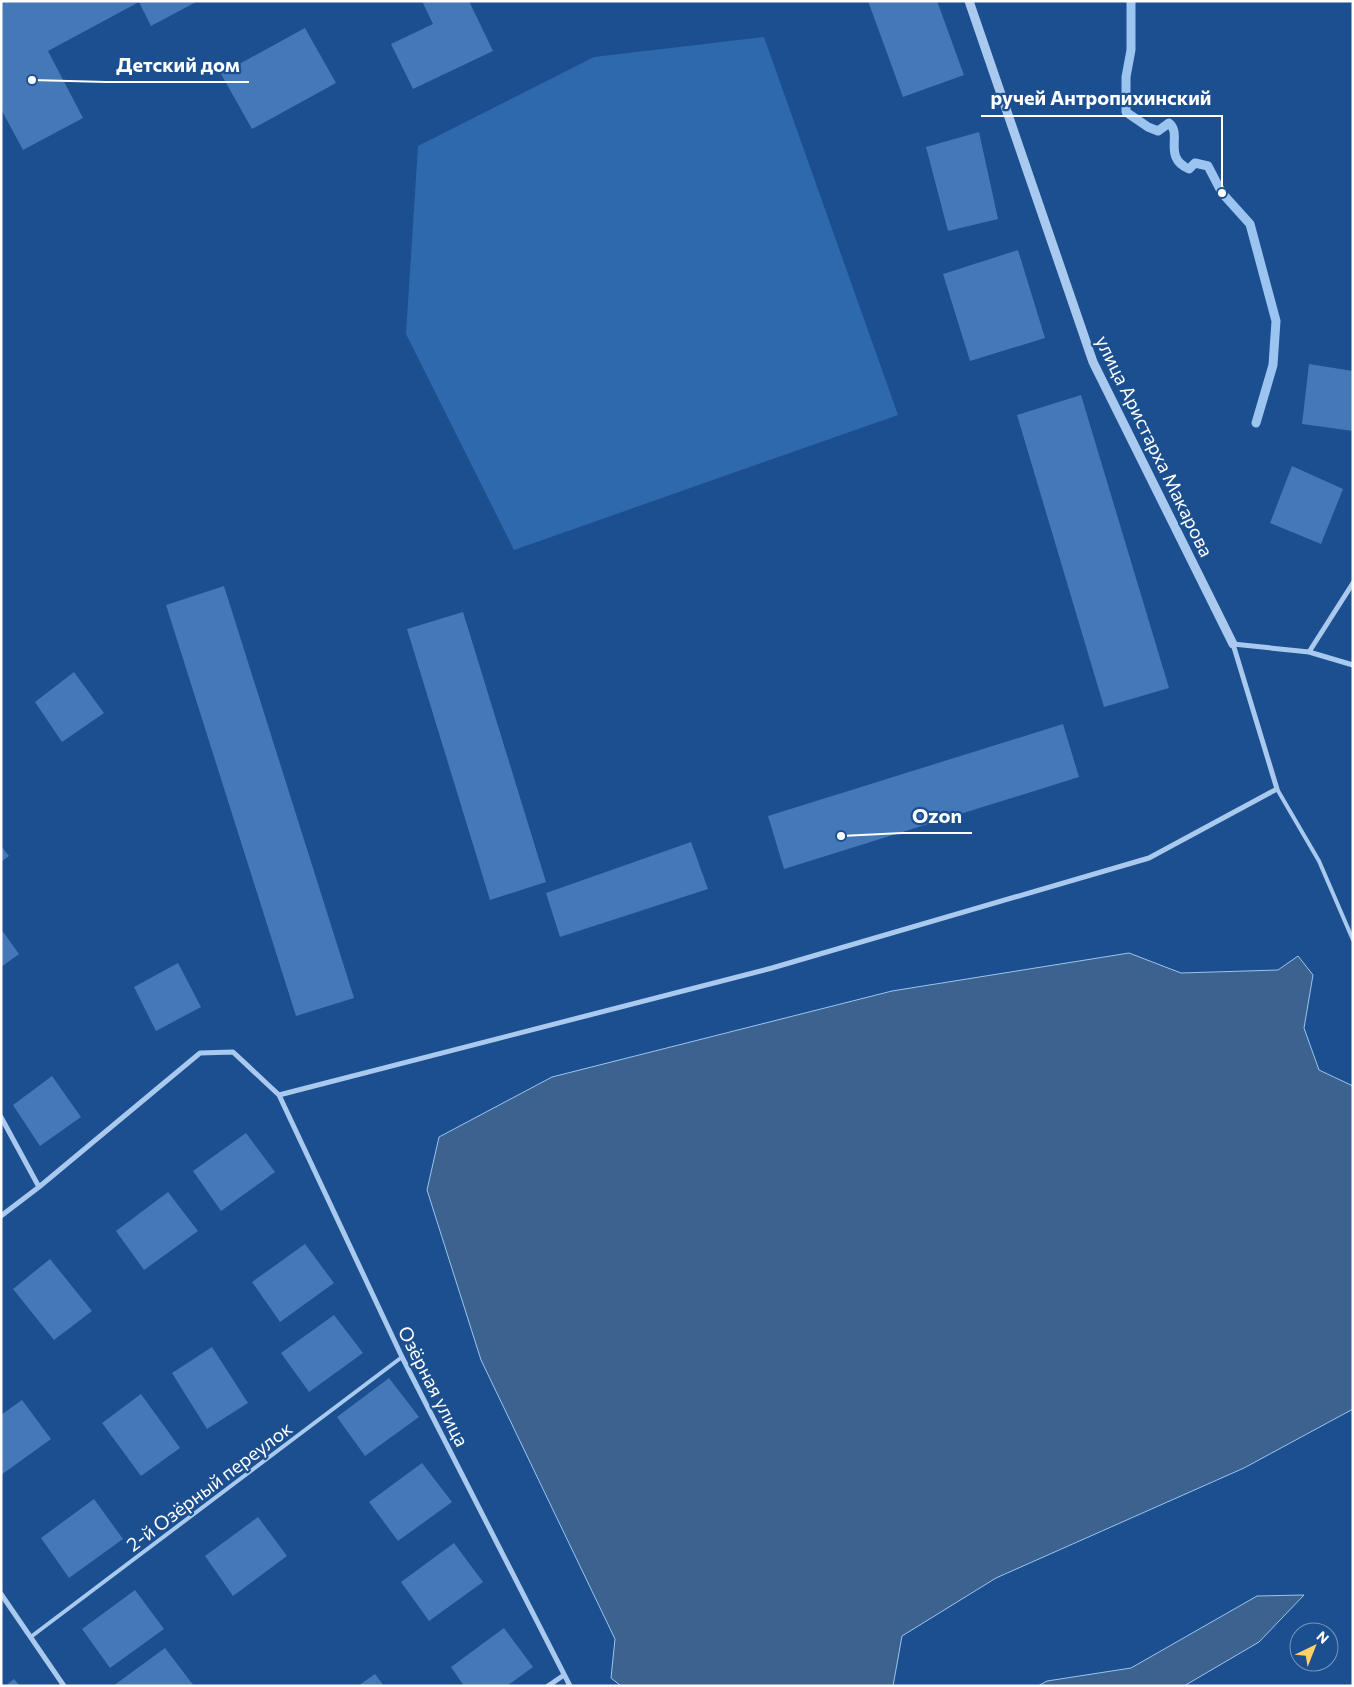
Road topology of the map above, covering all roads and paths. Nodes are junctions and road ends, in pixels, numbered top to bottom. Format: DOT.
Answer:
graph roads {
  1 [pos="970,1"];
  2 [pos="1353,583"];
  3 [pos="1233,644"];
  4 [pos="1309,652"];
  5 [pos="1353,665"];
  6 [pos="1277,789"];
  7 [pos="1353,940"];
  8 [pos="279,1096"];
  9 [pos="1,1117"];
  10 [pos="39,1187"];
  11 [pos="1,1216"];
  12 [pos="402,1357"];
  13 [pos="1,1594"];
  14 [pos="32,1636"];
  15 [pos="564,1675"];
  16 [pos="64,1686"];
  17 [pos="548,1686"];
  18 [pos="570,1686"];
  1 -- 3 [label="street, улица Аристарха Макарова"];
  2 -- 4 [label="street"];
  3 -- 4 [label="street"];
  3 -- 6 [label="street, улица Аристарха Макарова"];
  4 -- 5 [label="street"];
  6 -- 7 [label="lane"];
  6 -- 8 [label="street"];
  8 -- 10 [label="street"];
  8 -- 12 [label="street, Озёрная улица"];
  9 -- 10 [label="street"];
  10 -- 11 [label="street"];
  12 -- 14 [label="lane, 2-й Озёрный переулок"];
  12 -- 15 [label="street, Озёрная улица"];
  13 -- 14 [label="street"];
  14 -- 16 [label="street"];
  15 -- 17 [label="street"];
  15 -- 18 [label="street, Озёрная улица"];
}
